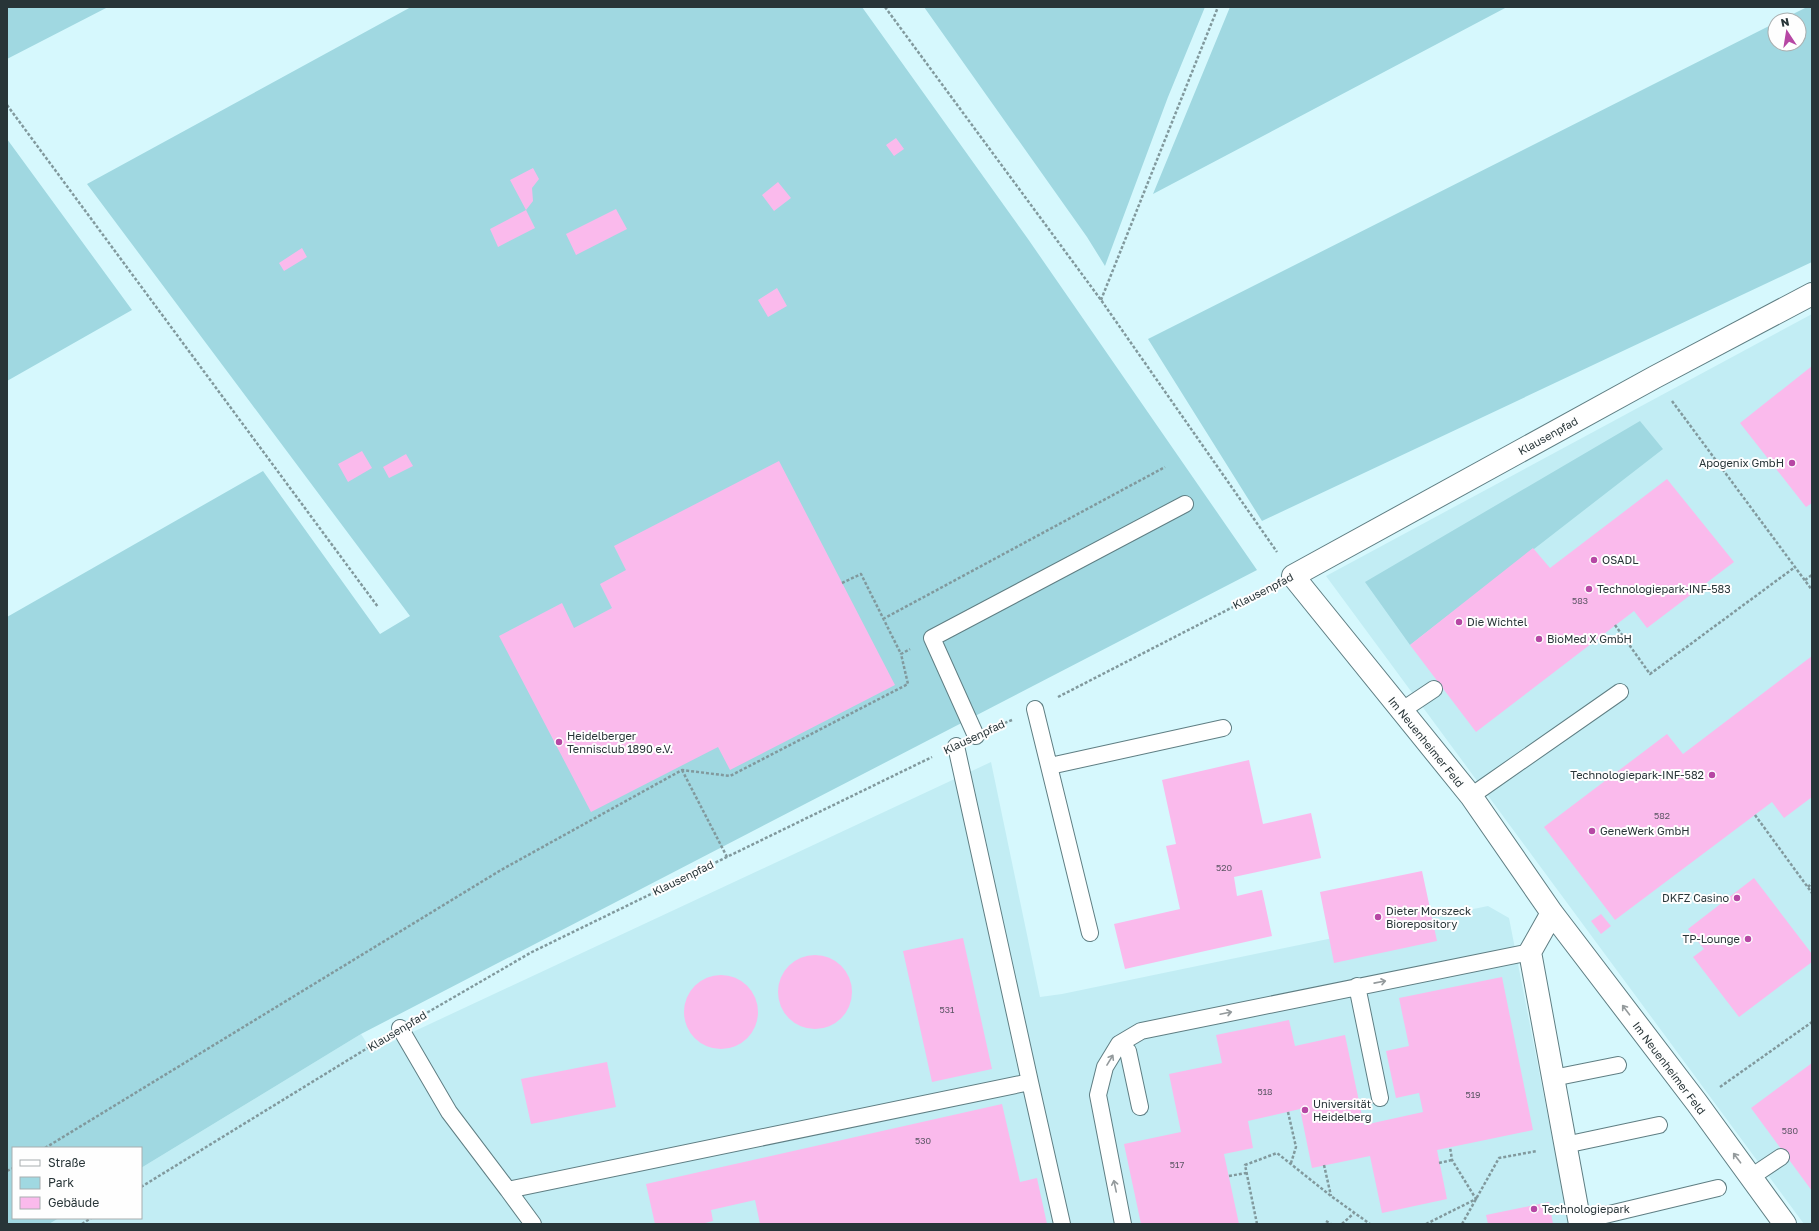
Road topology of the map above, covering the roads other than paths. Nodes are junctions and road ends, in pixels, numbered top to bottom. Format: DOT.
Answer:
graph roads {
  1 [pos="1812,294"];
  2 [pos="1185,504"];
  3 [pos="1293,576"];
  4 [pos="1434,689"];
  5 [pos="1620,692"];
  6 [pos="1035,709"];
  7 [pos="1401,710"];
  8 [pos="1223,728"];
  9 [pos="976,736"];
  10 [pos="956,746"];
  11 [pos="1050,766"];
  12 [pos="1471,796"];
  13 [pos="1552,913"];
  14 [pos="1090,933"];
  15 [pos="1530,952"];
  16 [pos="1357,986"];
  17 [pos="400,1028"];
  18 [pos="1119,1044"];
  19 [pos="1618,1064"];
  20 [pos="1553,1078"];
  21 [pos="1030,1082"];
  22 [pos="1380,1098"];
  23 [pos="1140,1107"];
  24 [pos="1659,1125"];
  25 [pos="1565,1146"];
  26 [pos="1781,1157"];
  27 [pos="1751,1177"];
  28 [pos="1718,1188"];
  29 [pos="508,1190"];
  30 [pos="1580,1222"];
  31 [pos="532,1224"];
  32 [pos="1062,1224"];
  33 [pos="1123,1224"];
  34 [pos="1785,1224"];
  1 -- 3 [label="street, Klausenpfad"];
  2 -- 9 [label="lane"];
  3 -- 7 [label="street, Im Neuenheimer Feld"];
  4 -- 7 [label="lane"];
  5 -- 12 [label="lane"];
  6 -- 11 [label="lane"];
  7 -- 12 [label="street, Im Neuenheimer Feld"];
  8 -- 11 [label="lane"];
  10 -- 21 [label="lane"];
  11 -- 14 [label="lane"];
  12 -- 13 [label="street, Im Neuenheimer Feld"];
  13 -- 15 [label="street"];
  27 -- 13 [label="street, Im Neuenheimer Feld, one-way"];
  16 -- 15 [label="lane, one-way"];
  15 -- 20 [label="street"];
  18 -- 16 [label="lane, one-way"];
  16 -- 22 [label="lane"];
  17 -- 29 [label="lane"];
  18 -- 23 [label="lane"];
  33 -- 18 [label="lane, one-way"];
  19 -- 20 [label="lane"];
  20 -- 25 [label="street"];
  21 -- 29 [label="lane"];
  21 -- 32 [label="lane"];
  24 -- 25 [label="lane"];
  25 -- 30 [label="street"];
  26 -- 27 [label="lane"];
  27 -- 34 [label="street, Im Neuenheimer Feld"];
  28 -- 30 [label="lane"];
  29 -- 31 [label="lane"];
}
